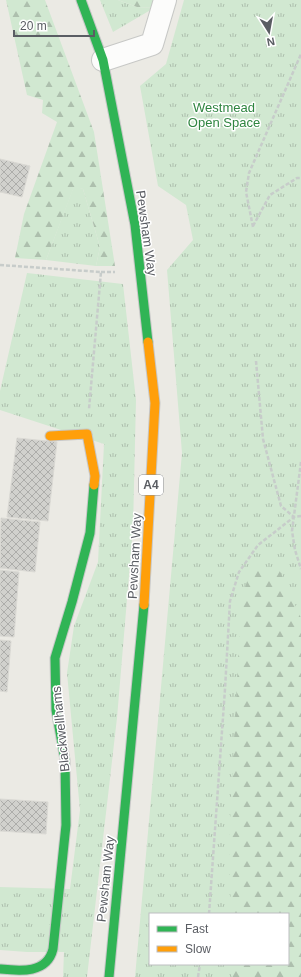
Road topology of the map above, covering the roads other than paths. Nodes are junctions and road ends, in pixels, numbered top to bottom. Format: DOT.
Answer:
graph roads {
  1 [pos="81,0"];
  2 [pos="165,0"];
  3 [pos="103,60"];
  4 [pos="50,436"];
  5 [pos="0,969"];
  6 [pos="43,972"];
  7 [pos="108,977"];
  1 -- 3 [label="main road, Pewsham Way / A4"];
  2 -- 3 [label="street"];
  3 -- 7 [label="main road, Pewsham Way / A4"];
  4 -- 6 [label="main road, Blackwellhams"];
  5 -- 6 [label="main road, Blackwellhams"];
}
